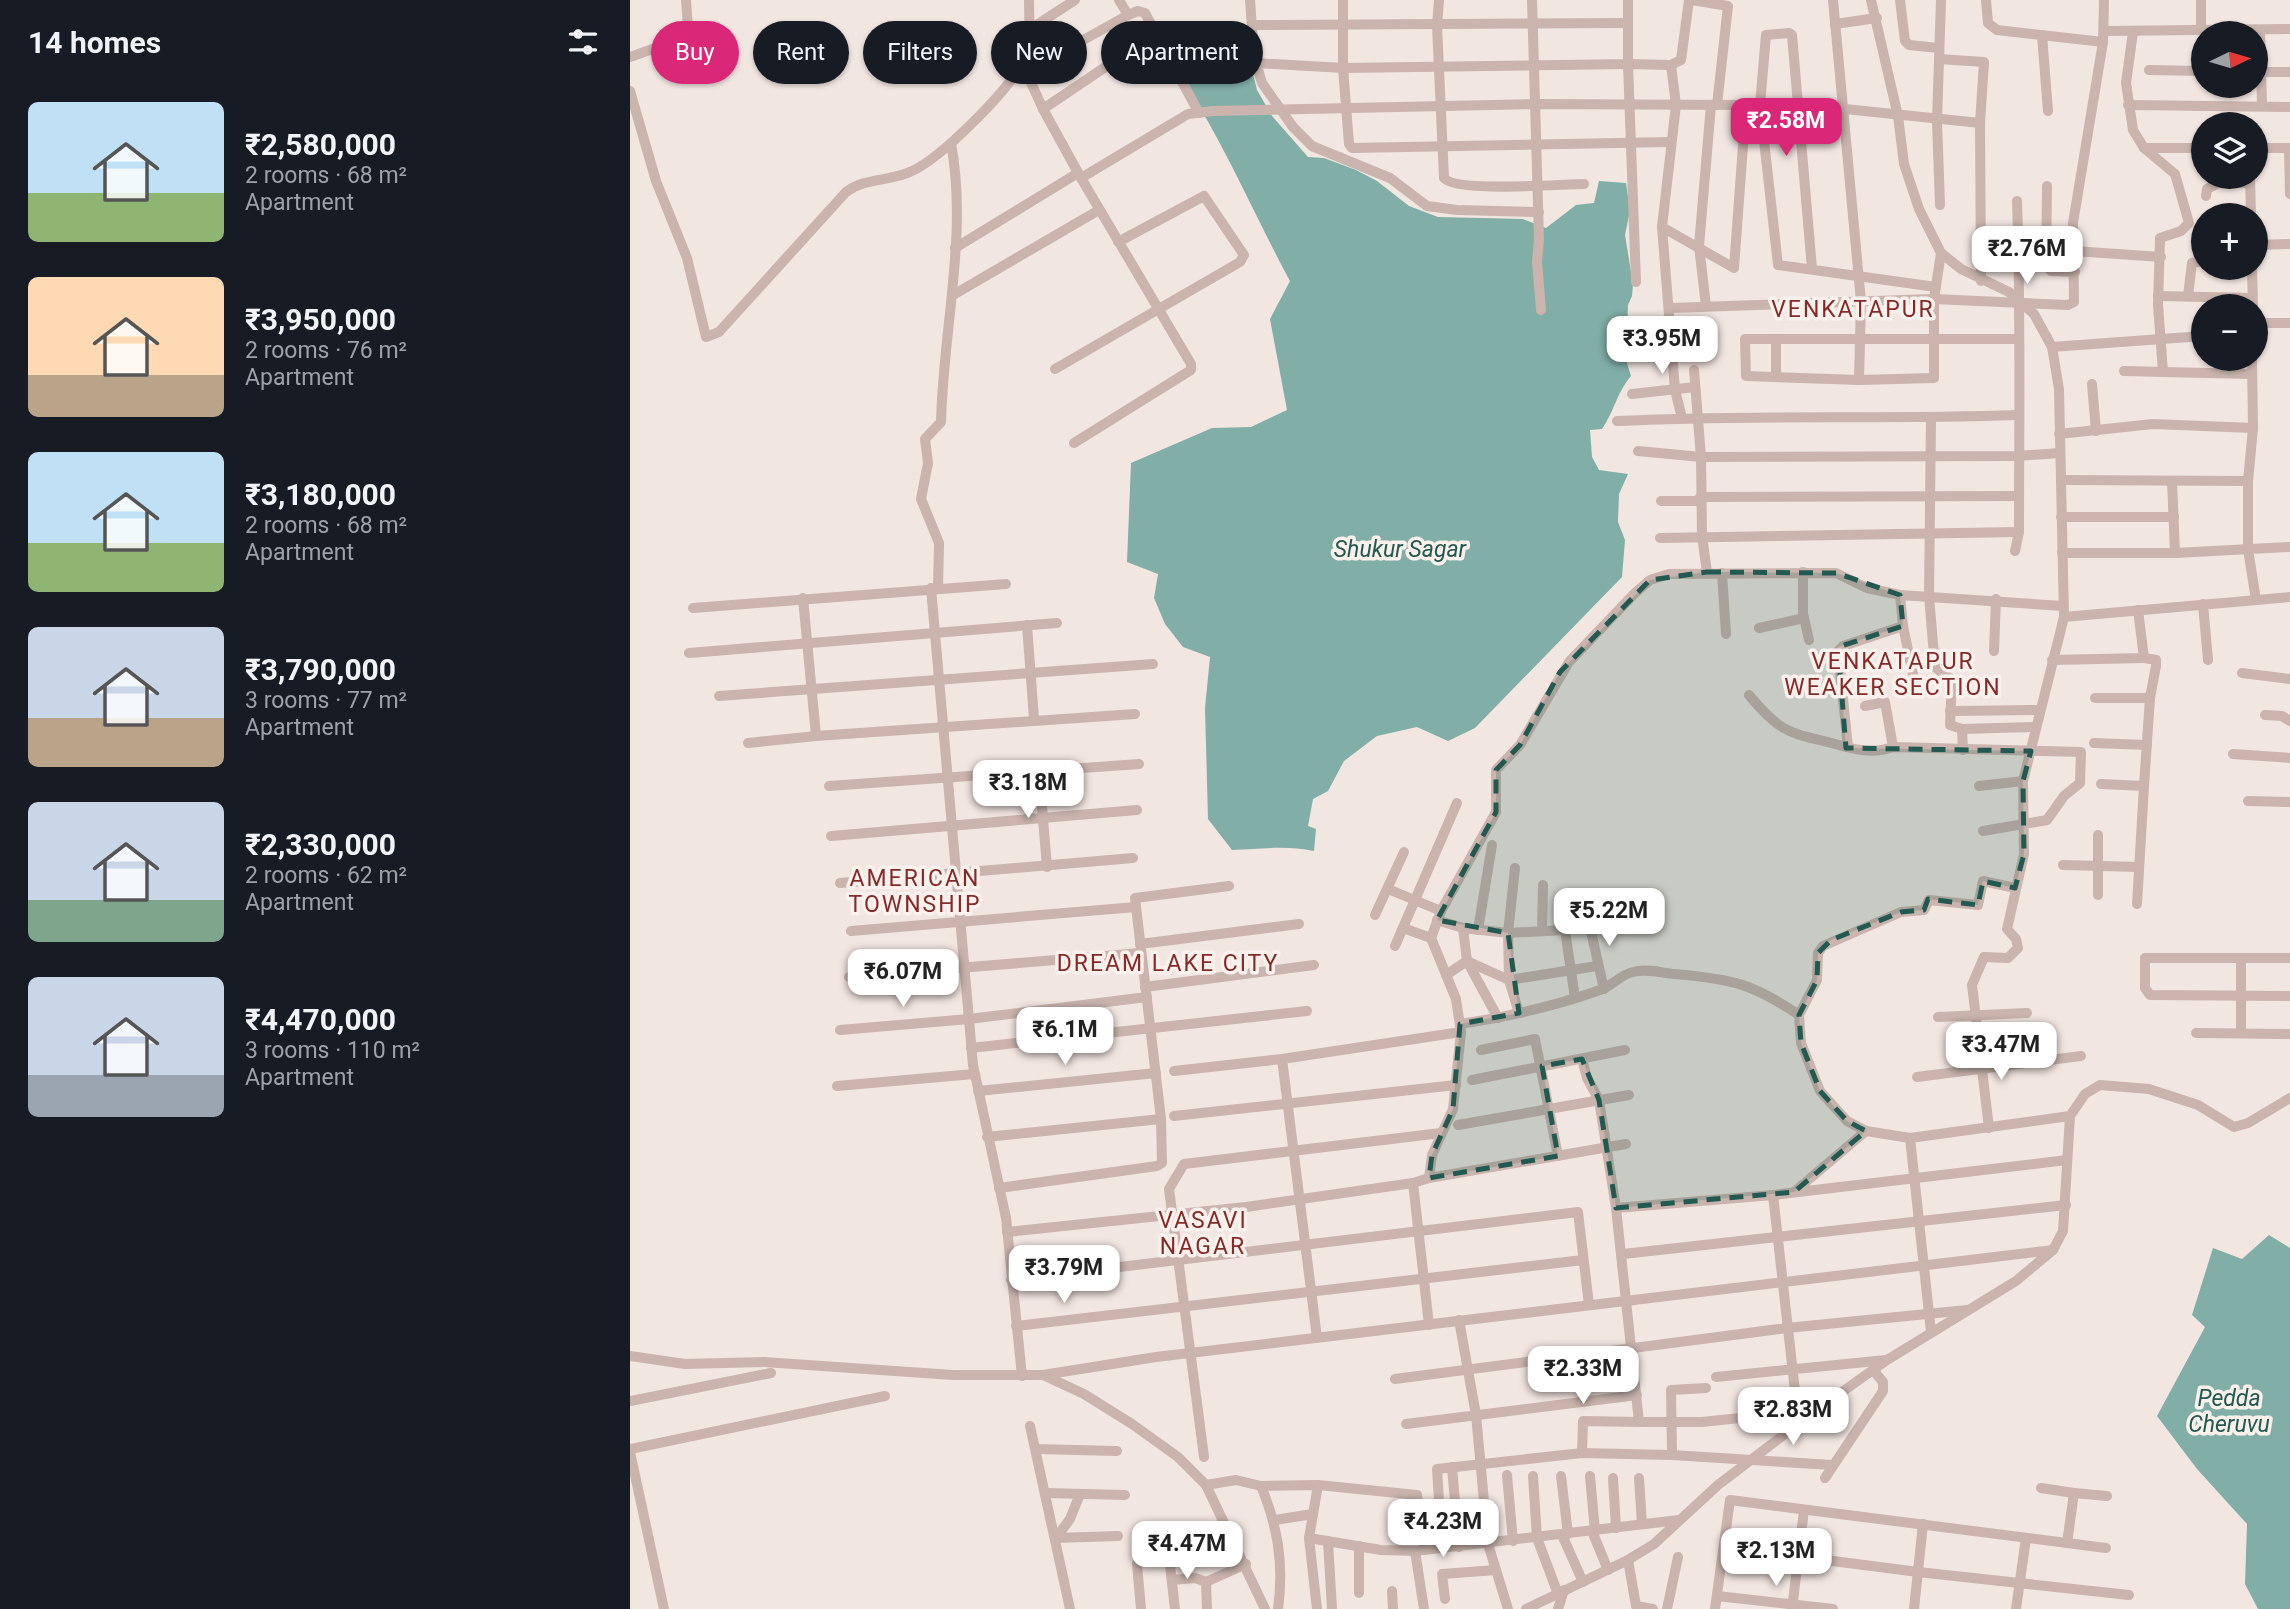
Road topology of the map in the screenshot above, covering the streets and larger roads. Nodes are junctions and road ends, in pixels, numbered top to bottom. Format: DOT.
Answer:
graph roads {
  1 [pos="686,0"];
  2 [pos="1029,0"];
  3 [pos="1075,0"];
  4 [pos="1119,0"];
  5 [pos="1250,0"];
  6 [pos="1343,0"];
  7 [pos="1439,0"];
  8 [pos="1532,0"];
  9 [pos="1628,0"];
  10 [pos="1690,0"];
  11 [pos="1833,0"];
  12 [pos="1871,0"];
  13 [pos="1900,0"];
  14 [pos="1941,0"];
  15 [pos="1986,0"];
  16 [pos="2104,0"];
  17 [pos="2201,0"];
  18 [pos="1128,15"];
  19 [pos="1877,18"];
  20 [pos="1030,21"];
  21 [pos="1044,21"];
  22 [pos="1148,21"];
  23 [pos="1252,21"];
  24 [pos="2201,21"];
  25 [pos="1533,23"];
  26 [pos="1628,23"];
  27 [pos="1835,24"];
  28 [pos="1263,25"];
  29 [pos="1342,25"];
  30 [pos="1437,26"];
  31 [pos="2191,29"];
  32 [pos="2290,29"];
  33 [pos="2268,30"];
  34 [pos="2133,32"];
  35 [pos="2042,35"];
  36 [pos="1087,36"];
  37 [pos="2104,37"];
  38 [pos="1939,53"];
  39 [pos="630,57"];
  40 [pos="1263,63"];
  41 [pos="1534,64"];
  42 [pos="1628,64"];
  43 [pos="1671,65"];
  44 [pos="1438,66"];
  45 [pos="1343,68"];
  46 [pos="1101,70"];
  47 [pos="2149,71"];
  48 [pos="2191,71"];
  49 [pos="2268,72"];
  50 [pos="2290,72"];
  51 [pos="1008,84"];
  52 [pos="1031,84"];
  53 [pos="1183,84"];
  54 [pos="1263,84"];
  55 [pos="630,91"];
  56 [pos="2261,98"];
  57 [pos="1536,104"];
  58 [pos="1628,104"];
  59 [pos="1676,104"];
  60 [pos="1714,105"];
  61 [pos="1746,105"];
  62 [pos="1760,105"];
  63 [pos="2128,105"];
  64 [pos="1347,106"];
  65 [pos="1441,106"];
  66 [pos="1796,106"];
  67 [pos="2262,106"];
  68 [pos="1277,107"];
  69 [pos="2290,107"];
  70 [pos="1042,109"];
  71 [pos="1845,109"];
  72 [pos="2048,111"];
  73 [pos="1199,113"];
  74 [pos="1898,116"];
  75 [pos="1937,121"];
  76 [pos="1980,123"];
  77 [pos="951,142"];
  78 [pos="1630,142"];
  79 [pos="1670,142"];
  80 [pos="1537,145"];
  81 [pos="1442,147"];
  82 [pos="2144,148"];
  83 [pos="2191,148"];
  84 [pos="2268,148"];
  85 [pos="2289,148"];
  86 [pos="1079,176"];
  87 [pos="1584,184"];
  88 [pos="1538,185"];
  89 [pos="2047,186"];
  90 [pos="2207,189"];
  91 [pos="2290,194"];
  92 [pos="2206,196"];
  93 [pos="2017,201"];
  94 [pos="1940,205"];
  95 [pos="1099,210"];
  96 [pos="1539,217"];
  97 [pos="1662,227"];
  98 [pos="1118,242"];
  99 [pos="2290,244"];
  100 [pos="2268,245"];
  101 [pos="1699,246"];
  102 [pos="955,247"];
  103 [pos="2074,251"];
  104 [pos="1941,254"];
  105 [pos="2161,257"];
  106 [pos="2191,265"];
  107 [pos="1812,269"];
  108 [pos="2075,272"];
  109 [pos="1858,275"];
  110 [pos="1981,281"];
  111 [pos="1636,282"];
  112 [pos="1936,287"];
  113 [pos="953,295"];
  114 [pos="2158,296"];
  115 [pos="2188,296"];
  116 [pos="2191,296"];
  117 [pos="1934,299"];
  118 [pos="2021,301"];
  119 [pos="1861,302"];
  120 [pos="1706,306"];
  121 [pos="1670,309"];
  122 [pos="1158,310"];
  123 [pos="1541,310"];
  124 [pos="2268,323"];
  125 [pos="2290,323"];
  126 [pos="2191,336"];
  127 [pos="2160,337"];
  128 [pos="1776,339"];
  129 [pos="1859,340"];
  130 [pos="1933,340"];
  131 [pos="2018,340"];
  132 [pos="2052,347"];
  133 [pos="1055,369"];
  134 [pos="1694,370"];
  135 [pos="2124,371"];
  136 [pos="2163,372"];
  137 [pos="2252,374"];
  138 [pos="1776,377"];
  139 [pos="1859,380"];
  140 [pos="2092,384"];
  141 [pos="1695,387"];
  142 [pos="1675,390"];
  143 [pos="1632,394"];
  144 [pos="2017,415"];
  145 [pos="1682,418"];
  146 [pos="1698,418"];
  147 [pos="1931,418"];
  148 [pos="1617,421"];
  149 [pos="2253,428"];
  150 [pos="2096,430"];
  151 [pos="2059,435"];
  152 [pos="1074,443"];
  153 [pos="1638,451"];
  154 [pos="2059,453"];
  155 [pos="1931,456"];
  156 [pos="2017,456"];
  157 [pos="1701,457"];
  158 [pos="2061,480"];
  159 [pos="2172,481"];
  160 [pos="2248,481"];
  161 [pos="1931,496"];
  162 [pos="2019,496"];
  163 [pos="1700,499"];
  164 [pos="1661,501"];
  165 [pos="2062,517"];
  166 [pos="2174,517"];
  167 [pos="1931,533"];
  168 [pos="2019,533"];
  169 [pos="1702,536"];
  170 [pos="1660,538"];
  171 [pos="2290,547"];
  172 [pos="2248,549"];
  173 [pos="2015,551"];
  174 [pos="2062,553"];
  175 [pos="2175,553"];
  176 [pos="1707,572"];
  177 [pos="1802,572"];
  178 [pos="1722,573"];
  179 [pos="1006,584"];
  180 [pos="934,588"];
  181 [pos="1900,595"];
  182 [pos="1929,596"];
  183 [pos="2290,597"];
  184 [pos="803,598"];
  185 [pos="1996,599"];
  186 [pos="2256,600"];
  187 [pos="2203,604"];
  188 [pos="2063,606"];
  189 [pos="693,608"];
  190 [pos="2138,610"];
  191 [pos="2064,617"];
  192 [pos="1804,618"];
  193 [pos="1056,623"];
  194 [pos="1027,625"];
  195 [pos="1903,626"];
  196 [pos="1759,628"];
  197 [pos="935,632"];
  198 [pos="1726,634"];
  199 [pos="1809,640"];
  200 [pos="807,643"];
  201 [pos="1994,651"];
  202 [pos="689,653"];
  203 [pos="2144,658"];
  204 [pos="2052,660"];
  205 [pos="2208,660"];
  206 [pos="1153,664"];
  207 [pos="1030,673"];
  208 [pos="2242,673"];
  209 [pos="2290,679"];
  210 [pos="939,680"];
  211 [pos="1914,684"];
  212 [pos="811,688"];
  213 [pos="1749,695"];
  214 [pos="719,696"];
  215 [pos="2095,698"];
  216 [pos="2150,698"];
  217 [pos="1865,706"];
  218 [pos="1950,710"];
  219 [pos="2039,710"];
  220 [pos="1135,714"];
  221 [pos="2264,715"];
  222 [pos="1034,719"];
  223 [pos="2290,721"];
  224 [pos="943,727"];
  225 [pos="2035,727"];
  226 [pos="1962,729"];
  227 [pos="816,736"];
  228 [pos="748,743"];
  229 [pos="2094,743"];
  230 [pos="2147,745"];
  231 [pos="1847,747"];
  232 [pos="1893,747"];
  233 [pos="1963,750"];
  234 [pos="2031,751"];
  235 [pos="2233,754"];
  236 [pos="2290,758"];
  237 [pos="1139,764"];
  238 [pos="1039,771"];
  239 [pos="948,777"];
  240 [pos="2023,782"];
  241 [pos="2101,784"];
  242 [pos="829,786"];
  243 [pos="1979,786"];
  244 [pos="2144,786"];
  245 [pos="2248,801"];
  246 [pos="2290,802"];
  247 [pos="1457,803"];
  248 [pos="1137,810"];
  249 [pos="1043,818"];
  250 [pos="2024,824"];
  251 [pos="952,825"];
  252 [pos="1983,831"];
  253 [pos="2098,835"];
  254 [pos="831,836"];
  255 [pos="1492,845"];
  256 [pos="1404,852"];
  257 [pos="1133,858"];
  258 [pos="2063,865"];
  259 [pos="2098,866"];
  260 [pos="1047,867"];
  261 [pos="2139,867"];
  262 [pos="1515,869"];
  263 [pos="956,874"];
  264 [pos="840,883"];
  265 [pos="1543,885"];
  266 [pos="1228,886"];
  267 [pos="1388,888"];
  268 [pos="2015,888"];
  269 [pos="2098,895"];
  270 [pos="1414,900"];
  271 [pos="2137,904"];
  272 [pos="1136,907"];
  273 [pos="1587,914"];
  274 [pos="1375,915"];
  275 [pos="1439,915"];
  276 [pos="960,922"];
  277 [pos="1298,924"];
  278 [pos="1404,928"];
  279 [pos="1463,928"];
  280 [pos="1478,930"];
  281 [pos="852,931"];
  282 [pos="1542,931"];
  283 [pos="1508,933"];
  284 [pos="1431,938"];
  285 [pos="1395,946"];
  286 [pos="1141,948"];
  287 [pos="2241,958"];
  288 [pos="2290,958"];
  289 [pos="1467,961"];
  290 [pos="1314,965"];
  291 [pos="1597,966"];
  292 [pos="964,968"];
  293 [pos="1574,972"];
  294 [pos="1446,975"];
  295 [pos="849,977"];
  296 [pos="1509,980"];
  297 [pos="1604,989"];
  298 [pos="1146,992"];
  299 [pos="2241,996"];
  300 [pos="2290,996"];
  301 [pos="1575,998"];
  302 [pos="1307,1011"];
  303 [pos="1519,1013"];
  304 [pos="2027,1013"];
  305 [pos="1799,1015"];
  306 [pos="1973,1015"];
  307 [pos="1938,1017"];
  308 [pos="1498,1018"];
  309 [pos="969,1019"];
  310 [pos="1460,1028"];
  311 [pos="840,1030"];
  312 [pos="1150,1030"];
  313 [pos="2196,1033"];
  314 [pos="2241,1033"];
  315 [pos="2290,1034"];
  316 [pos="971,1048"];
  317 [pos="1481,1050"];
  318 [pos="1625,1050"];
  319 [pos="2081,1056"];
  320 [pos="1282,1059"];
  321 [pos="1582,1059"];
  322 [pos="1542,1066"];
  323 [pos="1981,1069"];
  324 [pos="1174,1071"];
  325 [pos="1156,1073"];
  326 [pos="974,1074"];
  327 [pos="1917,1077"];
  328 [pos="1472,1080"];
  329 [pos="1456,1085"];
  330 [pos="837,1086"];
  331 [pos="978,1091"];
  332 [pos="1629,1095"];
  333 [pos="2290,1098"];
  334 [pos="1599,1100"];
  335 [pos="1287,1106"];
  336 [pos="1550,1110"];
  337 [pos="1174,1116"];
  338 [pos="2070,1116"];
  339 [pos="1161,1119"];
  340 [pos="1458,1125"];
  341 [pos="1989,1128"];
  342 [pos="1866,1131"];
  343 [pos="1441,1133"];
  344 [pos="987,1137"];
  345 [pos="1910,1138"];
  346 [pos="1626,1144"];
  347 [pos="1607,1148"];
  348 [pos="1293,1152"];
  349 [pos="1558,1156"];
  350 [pos="2067,1160"];
  351 [pos="1913,1177"];
  352 [pos="1429,1178"];
  353 [pos="1413,1183"];
  354 [pos="999,1188"];
  355 [pos="1794,1192"];
  356 [pos="1773,1195"];
  357 [pos="1300,1199"];
  358 [pos="2066,1205"];
  359 [pos="1616,1208"];
  360 [pos="1172,1214"];
  361 [pos="1920,1223"];
  362 [pos="1007,1233"];
  363 [pos="1419,1233"];
  364 [pos="1777,1239"];
  365 [pos="1306,1245"];
  366 [pos="2053,1250"];
  367 [pos="1623,1254"];
  368 [pos="1583,1260"];
  369 [pos="1178,1261"];
  370 [pos="1923,1264"];
  371 [pos="1424,1278"];
  372 [pos="1011,1280"];
  373 [pos="1781,1282"];
  374 [pos="1310,1293"];
  375 [pos="1627,1300"];
  376 [pos="1589,1304"];
  377 [pos="1183,1306"];
  378 [pos="1974,1309"];
  379 [pos="1928,1313"];
  380 [pos="1459,1320"];
  381 [pos="1429,1325"];
  382 [pos="1016,1326"];
  383 [pos="1787,1328"];
  384 [pos="1931,1332"];
  385 [pos="1317,1338"];
  386 [pos="1633,1347"];
  387 [pos="1189,1353"];
  388 [pos="630,1356"];
  389 [pos="1886,1360"];
  390 [pos="1467,1368"];
  391 [pos="1791,1370"];
  392 [pos="1873,1370"];
  393 [pos="771,1373"];
  394 [pos="1022,1376"];
  395 [pos="1043,1376"];
  396 [pos="1716,1377"];
  397 [pos="1395,1379"];
  398 [pos="1706,1388"];
  399 [pos="1637,1395"];
  400 [pos="884,1396"];
  401 [pos="630,1401"];
  402 [pos="1797,1412"];
  403 [pos="1476,1415"];
  404 [pos="1639,1422"];
  405 [pos="1672,1422"];
  406 [pos="1406,1424"];
  407 [pos="1030,1426"];
  408 [pos="1798,1426"];
  409 [pos="1036,1449"];
  410 [pos="630,1450"];
  411 [pos="1117,1451"];
  412 [pos="1582,1453"];
  413 [pos="1672,1455"];
  414 [pos="1752,1459"];
  415 [pos="1184,1463"];
  416 [pos="1480,1463"];
  417 [pos="1832,1465"];
  418 [pos="1452,1467"];
  419 [pos="1507,1475"];
  420 [pos="1533,1476"];
  421 [pos="1561,1476"];
  422 [pos="1590,1476"];
  423 [pos="1613,1478"];
  424 [pos="1639,1478"];
  425 [pos="1825,1478"];
  426 [pos="1206,1485"];
  427 [pos="1318,1485"];
  428 [pos="1718,1485"];
  429 [pos="1261,1486"];
  430 [pos="2041,1489"];
  431 [pos="1046,1493"];
  432 [pos="2074,1493"];
  433 [pos="1080,1494"];
  434 [pos="1125,1495"];
  435 [pos="2107,1496"];
  436 [pos="1730,1500"];
  437 [pos="1804,1510"];
  438 [pos="1313,1514"];
  439 [pos="1275,1520"];
  440 [pos="1680,1520"];
  441 [pos="1642,1524"];
  442 [pos="1923,1524"];
  443 [pos="1616,1528"];
  444 [pos="1593,1531"];
  445 [pos="1565,1535"];
  446 [pos="1118,1536"];
  447 [pos="1056,1538"];
  448 [pos="1309,1538"];
  449 [pos="1537,1538"];
  450 [pos="2026,1538"];
  451 [pos="1328,1541"];
  452 [pos="1513,1541"];
  453 [pos="2067,1543"];
  454 [pos="1488,1545"];
  455 [pos="1359,1546"];
  456 [pos="1460,1547"];
  457 [pos="1725,1547"];
  458 [pos="1442,1548"];
  459 [pos="2106,1548"];
  460 [pos="1419,1550"];
  461 [pos="1797,1556"];
  462 [pos="1170,1557"];
  463 [pos="1678,1557"];
  464 [pos="1628,1560"];
  465 [pos="1137,1564"];
  466 [pos="1246,1564"];
  467 [pos="1496,1570"];
  468 [pos="1608,1570"];
  469 [pos="1918,1572"];
  470 [pos="1172,1580"];
  471 [pos="1206,1582"];
  472 [pos="1583,1582"];
  473 [pos="2020,1583"];
  474 [pos="1392,1591"];
  475 [pos="1561,1592"];
  476 [pos="1359,1593"];
  477 [pos="2129,1595"];
  478 [pos="1717,1596"];
  479 [pos="1445,1599"];
  480 [pos="1792,1607"];
  481 [pos="1636,1608"];
  482 [pos="664,1609"];
  483 [pos="1070,1609"];
  484 [pos="1140,1609"];
  485 [pos="1175,1609"];
  486 [pos="1206,1609"];
  487 [pos="1265,1609"];
  488 [pos="1278,1609"];
  489 [pos="1317,1609"];
  490 [pos="1332,1609"];
  491 [pos="1394,1609"];
  492 [pos="1424,1609"];
  493 [pos="1508,1609"];
  494 [pos="1526,1609"];
  495 [pos="1558,1609"];
  496 [pos="1653,1609"];
  497 [pos="1667,1609"];
  498 [pos="1715,1609"];
  499 [pos="1833,1609"];
  500 [pos="1914,1609"];
  501 [pos="2016,1609"];
  1 -- 39 [label="street"];
  2 -- 20 [label="street"];
  3 -- 21 [label="street"];
  4 -- 18 [label="street"];
  5 -- 23 [label="street"];
  6 -- 29 [label="street"];
  7 -- 30 [label="street"];
  8 -- 25 [label="street"];
  9 -- 26 [label="street"];
  10 -- 43 [label="street"];
  10 -- 60 [label="street"];
  11 -- 27 [label="street"];
  12 -- 19 [label="street"];
  13 -- 38 [label="street"];
  14 -- 38 [label="street"];
  15 -- 35 [label="street"];
  16 -- 37 [label="street"];
  17 -- 24 [label="street"];
  18 -- 22 [label="street"];
  18 -- 36 [label="street"];
  19 -- 27 [label="street"];
  19 -- 74 [label="street"];
  25 -- 26 [label="street"];
  25 -- 30 [label="street"];
  25 -- 41 [label="street"];
  26 -- 42 [label="street"];
  27 -- 71 [label="street"];
  28 -- 29 [label="street"];
  29 -- 30 [label="street"];
  29 -- 45 [label="street"];
  30 -- 44 [label="street"];
  31 -- 34 [label="street"];
  32 -- 33 [label="street"];
  34 -- 37 [label="street"];
  34 -- 63 [label="street"];
  35 -- 37 [label="street"];
  35 -- 72 [label="street"];
  37 -- 103 [label="street"];
  38 -- 75 [label="street"];
  38 -- 76 [label="street"];
  40 -- 45 [label="street"];
  41 -- 42 [label="street"];
  41 -- 44 [label="street"];
  41 -- 57 [label="street"];
  42 -- 43 [label="street"];
  42 -- 58 [label="street"];
  43 -- 59 [label="street"];
  44 -- 45 [label="street"];
  44 -- 65 [label="street"];
  45 -- 64 [label="street"];
  46 -- 70 [label="street"];
  47 -- 48 [label="street"];
  49 -- 50 [label="street"];
  51 -- 77 [label="street"];
  52 -- 70 [label="street"];
  53 -- 73 [label="street"];
  54 -- 68 [label="street"];
  55 -- 77 [label="street"];
  56 -- 67 [label="street"];
  57 -- 58 [label="street"];
  57 -- 65 [label="street"];
  57 -- 80 [label="street"];
  58 -- 59 [label="street"];
  58 -- 78 [label="street"];
  59 -- 60 [label="street"];
  59 -- 79 [label="street"];
  60 -- 61 [label="street"];
  60 -- 101 [label="street"];
  61 -- 62 [label="street"];
  61 -- 101 [label="street"];
  62 -- 66 [label="street"];
  62 -- 66 [label="street"];
  62 -- 107 [label="street"];
  63 -- 67 [label="street"];
  63 -- 82 [label="street"];
  64 -- 65 [label="street"];
  64 -- 68 [label="street"];
  64 -- 81 [label="street"];
  65 -- 81 [label="street"];
  66 -- 71 [label="street"];
  66 -- 107 [label="street"];
  67 -- 69 [label="street"];
  68 -- 73 [label="street"];
  68 -- 96 [label="street"];
  70 -- 86 [label="street"];
  71 -- 74 [label="street"];
  71 -- 109 [label="street"];
  73 -- 86 [label="street"];
  74 -- 75 [label="street"];
  74 -- 104 [label="street"];
  75 -- 76 [label="street"];
  75 -- 94 [label="street"];
  76 -- 110 [label="street"];
  77 -- 102 [label="street"];
  78 -- 79 [label="street"];
  78 -- 80 [label="street"];
  78 -- 111 [label="street"];
  79 -- 97 [label="street"];
  80 -- 81 [label="street"];
  80 -- 88 [label="street"];
  81 -- 88 [label="street"];
  82 -- 83 [label="street"];
  82 -- 105 [label="street"];
  84 -- 85 [label="street"];
  85 -- 91 [label="street"];
  86 -- 95 [label="street"];
  86 -- 102 [label="street"];
  87 -- 88 [label="street"];
  88 -- 96 [label="street"];
  89 -- 108 [label="street"];
  90 -- 92 [label="street"];
  93 -- 118 [label="street"];
  95 -- 98 [label="street"];
  95 -- 113 [label="street"];
  96 -- 123 [label="street"];
  97 -- 101 [label="street"];
  97 -- 121 [label="street"];
  98 -- 122 [label="street"];
  98 -- 122 [label="street"];
  99 -- 100 [label="street"];
  101 -- 120 [label="street"];
  102 -- 113 [label="street"];
  103 -- 105 [label="street"];
  103 -- 108 [label="street"];
  104 -- 110 [label="street"];
  104 -- 112 [label="street"];
  105 -- 114 [label="street"];
  106 -- 115 [label="street"];
  107 -- 109 [label="street"];
  108 -- 118 [label="street"];
  109 -- 112 [label="street"];
  109 -- 119 [label="street"];
  110 -- 118 [label="street"];
  112 -- 117 [label="street"];
  113 -- 180 [label="street"];
  114 -- 115 [label="street"];
  114 -- 127 [label="street"];
  115 -- 116 [label="street"];
  117 -- 118 [label="street"];
  117 -- 119 [label="street"];
  117 -- 130 [label="street"];
  118 -- 131 [label="street"];
  118 -- 132 [label="street"];
  119 -- 120 [label="street"];
  119 -- 129 [label="street"];
  120 -- 121 [label="street"];
  121 -- 142 [label="street"];
  122 -- 133 [label="street"];
  122 -- 152 [label="street"];
  124 -- 125 [label="street"];
  126 -- 127 [label="street"];
  127 -- 132 [label="street"];
  127 -- 136 [label="street"];
  128 -- 129 [label="street"];
  128 -- 138 [label="street"];
  128 -- 138 [label="street"];
  129 -- 130 [label="street"];
  129 -- 139 [label="street"];
  130 -- 131 [label="street"];
  130 -- 139 [label="street"];
  131 -- 144 [label="street"];
  132 -- 151 [label="street"];
  134 -- 141 [label="street"];
  135 -- 136 [label="street"];
  136 -- 137 [label="street"];
  137 -- 149 [label="street"];
  138 -- 139 [label="street"];
  140 -- 150 [label="street"];
  141 -- 142 [label="street"];
  141 -- 146 [label="street"];
  142 -- 143 [label="street"];
  142 -- 145 [label="street"];
  144 -- 147 [label="street"];
  144 -- 156 [label="street"];
  145 -- 146 [label="street"];
  145 -- 148 [label="street"];
  146 -- 147 [label="street"];
  146 -- 157 [label="street"];
  147 -- 155 [label="street"];
  149 -- 150 [label="street"];
  149 -- 160 [label="street"];
  150 -- 151 [label="street"];
  151 -- 154 [label="street"];
  153 -- 157 [label="street"];
  154 -- 156 [label="street"];
  154 -- 158 [label="street"];
  155 -- 156 [label="street"];
  155 -- 157 [label="street"];
  155 -- 161 [label="street"];
  156 -- 162 [label="street"];
  157 -- 163 [label="street"];
  158 -- 159 [label="street"];
  158 -- 165 [label="street"];
  159 -- 160 [label="street"];
  159 -- 166 [label="street"];
  160 -- 172 [label="street"];
  161 -- 162 [label="street"];
  161 -- 163 [label="street"];
  161 -- 167 [label="street"];
  162 -- 168 [label="street"];
  163 -- 164 [label="street"];
  163 -- 169 [label="street"];
  165 -- 166 [label="street"];
  165 -- 174 [label="street"];
  166 -- 175 [label="street"];
  167 -- 168 [label="street"];
  167 -- 169 [label="street"];
  167 -- 182 [label="street"];
  168 -- 173 [label="street"];
  169 -- 170 [label="street"];
  169 -- 176 [label="street"];
  171 -- 172 [label="street"];
  172 -- 175 [label="street"];
  172 -- 186 [label="street"];
  174 -- 175 [label="street"];
  174 -- 188 [label="street"];
  176 -- 178 [label="street"];
  176 -- 275 [label="street"];
  177 -- 178 [label="street"];
  177 -- 181 [label="street"];
  177 -- 192 [label="street"];
  178 -- 198 [label="street"];
  179 -- 180 [label="street"];
  180 -- 184 [label="street"];
  180 -- 197 [label="street"];
  181 -- 182 [label="street"];
  181 -- 195 [label="street"];
  182 -- 185 [label="street"];
  182 -- 218 [label="street"];
  183 -- 186 [label="street"];
  184 -- 189 [label="street"];
  184 -- 200 [label="street"];
  185 -- 188 [label="street"];
  185 -- 201 [label="street"];
  186 -- 187 [label="street"];
  187 -- 190 [label="street"];
  187 -- 205 [label="street"];
  188 -- 191 [label="street"];
  190 -- 191 [label="street"];
  190 -- 203 [label="street"];
  191 -- 204 [label="street"];
  192 -- 196 [label="street"];
  192 -- 199 [label="street"];
  193 -- 194 [label="street"];
  194 -- 197 [label="street"];
  194 -- 207 [label="street"];
  195 -- 211 [label="street"];
  195 -- 231 [label="street"];
  197 -- 200 [label="street"];
  197 -- 210 [label="street"];
  200 -- 202 [label="street"];
  200 -- 212 [label="street"];
  203 -- 204 [label="street"];
  203 -- 216 [label="street"];
  204 -- 219 [label="street"];
  206 -- 207 [label="street"];
  207 -- 210 [label="street"];
  207 -- 222 [label="street"];
  208 -- 209 [label="street"];
  210 -- 212 [label="street"];
  210 -- 224 [label="street"];
  212 -- 214 [label="street"];
  212 -- 227 [label="street"];
  213 -- 231 [label="street"];
  215 -- 216 [label="street"];
  216 -- 230 [label="street"];
  217 -- 232 [label="street"];
  218 -- 219 [label="street"];
  218 -- 226 [label="street"];
  219 -- 225 [label="street"];
  220 -- 222 [label="street"];
  221 -- 223 [label="street"];
  222 -- 224 [label="street"];
  224 -- 227 [label="street"];
  224 -- 239 [label="street"];
  225 -- 226 [label="street"];
  225 -- 234 [label="street"];
  226 -- 233 [label="street"];
  227 -- 228 [label="street"];
  229 -- 230 [label="street"];
  230 -- 244 [label="street"];
  231 -- 232 [label="street"];
  232 -- 233 [label="street"];
  233 -- 234 [label="street"];
  234 -- 240 [label="street"];
  234 -- 250 [label="street"];
  235 -- 236 [label="street"];
  237 -- 238 [label="street"];
  238 -- 239 [label="street"];
  238 -- 249 [label="street"];
  239 -- 242 [label="street"];
  239 -- 251 [label="street"];
  240 -- 243 [label="street"];
  240 -- 250 [label="street"];
  241 -- 244 [label="street"];
  244 -- 261 [label="street"];
  245 -- 246 [label="street"];
  247 -- 270 [label="street"];
  248 -- 249 [label="street"];
  249 -- 251 [label="street"];
  249 -- 260 [label="street"];
  250 -- 252 [label="street"];
  250 -- 268 [label="street"];
  251 -- 254 [label="street"];
  251 -- 263 [label="street"];
  253 -- 259 [label="street"];
  255 -- 280 [label="street"];
  256 -- 267 [label="street"];
  257 -- 260 [label="street"];
  258 -- 259 [label="street"];
  259 -- 261 [label="street"];
  259 -- 269 [label="street"];
  260 -- 263 [label="street"];
  261 -- 271 [label="street"];
  262 -- 283 [label="street"];
  263 -- 264 [label="street"];
  263 -- 276 [label="street"];
  265 -- 282 [label="street"];
  266 -- 272 [label="street"];
  267 -- 270 [label="street"];
  267 -- 274 [label="street"];
  268 -- 305 [label="street"];
  268 -- 306 [label="street"];
  270 -- 275 [label="street"];
  270 -- 278 [label="street"];
  272 -- 276 [label="street"];
  272 -- 286 [label="street"];
  273 -- 291 [label="street"];
  275 -- 279 [label="street"];
  275 -- 284 [label="street"];
  276 -- 281 [label="street"];
  276 -- 292 [label="street"];
  277 -- 286 [label="street"];
  278 -- 284 [label="street"];
  278 -- 285 [label="street"];
  279 -- 280 [label="street"];
  279 -- 289 [label="street"];
  280 -- 283 [label="street"];
  282 -- 283 [label="street"];
  282 -- 293 [label="street"];
  283 -- 296 [label="street"];
  284 -- 294 [label="street"];
  286 -- 292 [label="street"];
  286 -- 298 [label="street"];
  287 -- 288 [label="street"];
  287 -- 299 [label="street"];
  287 -- 299 [label="street"];
  289 -- 294 [label="street"];
  289 -- 296 [label="street"];
  289 -- 308 [label="street"];
  290 -- 298 [label="street"];
  291 -- 293 [label="street"];
  291 -- 297 [label="street"];
  292 -- 295 [label="street"];
  292 -- 309 [label="street"];
  293 -- 296 [label="street"];
  293 -- 301 [label="street"];
  294 -- 310 [label="street"];
  296 -- 303 [label="street"];
  297 -- 301 [label="street"];
  297 -- 305 [label="street"];
  298 -- 309 [label="street"];
  298 -- 312 [label="street"];
  299 -- 300 [label="street"];
  299 -- 314 [label="street"];
  301 -- 303 [label="street"];
  302 -- 312 [label="street"];
  303 -- 308 [label="street"];
  304 -- 306 [label="street"];
  305 -- 342 [label="street"];
  306 -- 307 [label="street"];
  306 -- 323 [label="street"];
  308 -- 310 [label="street"];
  309 -- 311 [label="street"];
  309 -- 316 [label="street"];
  310 -- 320 [label="street"];
  310 -- 329 [label="street"];
  312 -- 316 [label="street"];
  312 -- 325 [label="street"];
  313 -- 314 [label="street"];
  314 -- 315 [label="street"];
  316 -- 326 [label="street"];
  317 -- 322 [label="street"];
  318 -- 321 [label="street"];
  319 -- 323 [label="street"];
  320 -- 324 [label="street"];
  320 -- 335 [label="street"];
  321 -- 322 [label="street"];
  321 -- 334 [label="street"];
  322 -- 328 [label="street"];
  322 -- 336 [label="street"];
  323 -- 327 [label="street"];
  323 -- 341 [label="street"];
  325 -- 331 [label="street"];
  325 -- 339 [label="street"];
  326 -- 330 [label="street"];
  326 -- 331 [label="street"];
  329 -- 335 [label="street"];
  329 -- 343 [label="street"];
  331 -- 344 [label="street"];
  332 -- 334 [label="street"];
  333 -- 338 [label="street"];
  334 -- 336 [label="street"];
  334 -- 347 [label="street"];
  335 -- 337 [label="street"];
  335 -- 348 [label="street"];
  336 -- 340 [label="street"];
  336 -- 349 [label="street"];
  338 -- 341 [label="street"];
  338 -- 350 [label="street"];
  339 -- 344 [label="street"];
  339 -- 354 [label="street"];
  341 -- 345 [label="street"];
  342 -- 345 [label="street"];
  342 -- 355 [label="street"];
  343 -- 348 [label="street"];
  343 -- 352 [label="street"];
  344 -- 354 [label="street"];
  345 -- 351 [label="street"];
  346 -- 347 [label="street"];
  347 -- 349 [label="street"];
  347 -- 359 [label="street"];
  348 -- 357 [label="street"];
  348 -- 360 [label="street"];
  349 -- 352 [label="street"];
  350 -- 351 [label="street"];
  350 -- 358 [label="street"];
  351 -- 355 [label="street"];
  351 -- 361 [label="street"];
  352 -- 353 [label="street"];
  353 -- 357 [label="street"];
  353 -- 363 [label="street"];
  354 -- 362 [label="street"];
  355 -- 356 [label="street"];
  356 -- 359 [label="street"];
  356 -- 364 [label="street"];
  357 -- 360 [label="street"];
  357 -- 365 [label="street"];
  358 -- 361 [label="street"];
  358 -- 366 [label="street"];
  359 -- 367 [label="street"];
  360 -- 362 [label="street"];
  360 -- 369 [label="street"];
  361 -- 364 [label="street"];
  361 -- 370 [label="street"];
  362 -- 372 [label="street"];
  363 -- 365 [label="street"];
  363 -- 368 [label="street"];
  363 -- 371 [label="street"];
  364 -- 367 [label="street"];
  364 -- 373 [label="street"];
  365 -- 369 [label="street"];
  365 -- 374 [label="street"];
  366 -- 370 [label="street"];
  366 -- 378 [label="street"];
  367 -- 375 [label="street"];
  368 -- 371 [label="street"];
  368 -- 376 [label="street"];
  369 -- 372 [label="street"];
  369 -- 377 [label="street"];
  370 -- 373 [label="street"];
  370 -- 379 [label="street"];
  371 -- 374 [label="street"];
  371 -- 381 [label="street"];
  372 -- 382 [label="street"];
  373 -- 375 [label="street"];
  373 -- 383 [label="street"];
  374 -- 377 [label="street"];
  374 -- 385 [label="street"];
  375 -- 376 [label="street"];
  375 -- 386 [label="street"];
  376 -- 380 [label="street"];
  377 -- 382 [label="street"];
  377 -- 387 [label="street"];
  378 -- 379 [label="street"];
  378 -- 384 [label="street"];
  379 -- 383 [label="street"];
  379 -- 384 [label="street"];
  380 -- 381 [label="street"];
  380 -- 390 [label="street"];
  381 -- 385 [label="street"];
  382 -- 394 [label="street"];
  383 -- 386 [label="street"];
  383 -- 391 [label="street"];
  384 -- 389 [label="street"];
  385 -- 387 [label="street"];
  386 -- 390 [label="street"];
  386 -- 399 [label="street"];
  387 -- 395 [label="street"];
  387 -- 415 [label="street"];
  388 -- 394 [label="street"];
  389 -- 391 [label="street"];
  389 -- 392 [label="street"];
  390 -- 397 [label="street"];
  390 -- 403 [label="street"];
  391 -- 396 [label="street"];
  391 -- 402 [label="street"];
  392 -- 408 [label="street"];
  392 -- 417 [label="street"];
  393 -- 401 [label="street"];
  394 -- 395 [label="street"];
  395 -- 415 [label="street"];
  398 -- 405 [label="street"];
  399 -- 403 [label="street"];
  399 -- 404 [label="street"];
  400 -- 410 [label="street"];
  402 -- 405 [label="street"];
  402 -- 408 [label="street"];
  403 -- 406 [label="street"];
  403 -- 416 [label="street"];
  404 -- 405 [label="street"];
  404 -- 412 [label="street"];
  405 -- 413 [label="street"];
  407 -- 409 [label="street"];
  408 -- 414 [label="street"];
  409 -- 411 [label="street"];
  409 -- 431 [label="street"];
  410 -- 482 [label="street"];
  412 -- 413 [label="street"];
  412 -- 416 [label="street"];
  413 -- 414 [label="street"];
  414 -- 417 [label="street"];
  414 -- 428 [label="street"];
  415 -- 426 [label="street"];
  416 -- 418 [label="street"];
  416 -- 454 [label="street"];
  417 -- 425 [label="street"];
  418 -- 456 [label="street"];
  418 -- 458 [label="street"];
  419 -- 452 [label="street"];
  420 -- 449 [label="street"];
  421 -- 445 [label="street"];
  422 -- 444 [label="street"];
  423 -- 443 [label="street"];
  424 -- 441 [label="street"];
  426 -- 429 [label="street"];
  426 -- 466 [label="street"];
  427 -- 429 [label="street"];
  427 -- 438 [label="street"];
  427 -- 460 [label="street"];
  428 -- 436 [label="street"];
  428 -- 440 [label="street"];
  429 -- 439 [label="street"];
  430 -- 432 [label="street"];
  431 -- 433 [label="street"];
  431 -- 447 [label="street"];
  432 -- 435 [label="street"];
  432 -- 453 [label="street"];
  433 -- 434 [label="street"];
  433 -- 447 [label="street"];
  436 -- 437 [label="street"];
  436 -- 457 [label="street"];
  437 -- 442 [label="street"];
  437 -- 461 [label="street"];
  438 -- 439 [label="street"];
  438 -- 448 [label="street"];
  439 -- 488 [label="street"];
  440 -- 441 [label="street"];
  440 -- 464 [label="street"];
  441 -- 443 [label="street"];
  442 -- 450 [label="street"];
  442 -- 469 [label="street"];
  443 -- 444 [label="street"];
  444 -- 445 [label="street"];
  444 -- 468 [label="street"];
  445 -- 449 [label="street"];
  445 -- 472 [label="street"];
  446 -- 447 [label="street"];
  447 -- 483 [label="street"];
  448 -- 451 [label="street"];
  448 -- 489 [label="street"];
  449 -- 452 [label="street"];
  449 -- 475 [label="street"];
  450 -- 453 [label="street"];
  450 -- 473 [label="street"];
  451 -- 455 [label="street"];
  451 -- 490 [label="street"];
  452 -- 454 [label="street"];
  453 -- 459 [label="street"];
  454 -- 456 [label="street"];
  454 -- 467 [label="street"];
  455 -- 460 [label="street"];
  455 -- 476 [label="street"];
  456 -- 458 [label="street"];
  457 -- 461 [label="street"];
  457 -- 478 [label="street"];
  458 -- 460 [label="street"];
  460 -- 492 [label="street"];
  461 -- 469 [label="street"];
  461 -- 480 [label="street"];
  462 -- 470 [label="street"];
  463 -- 497 [label="street"];
  464 -- 468 [label="street"];
  464 -- 481 [label="street"];
  465 -- 484 [label="street"];
  466 -- 471 [label="street"];
  466 -- 487 [label="street"];
  467 -- 479 [label="street"];
  467 -- 493 [label="street"];
  468 -- 472 [label="street"];
  469 -- 473 [label="street"];
  469 -- 500 [label="street"];
  470 -- 471 [label="street"];
  470 -- 485 [label="street"];
  471 -- 486 [label="street"];
  472 -- 475 [label="street"];
  473 -- 477 [label="street"];
  473 -- 501 [label="street"];
  474 -- 491 [label="street"];
  475 -- 494 [label="street"];
  475 -- 495 [label="street"];
  478 -- 480 [label="street"];
  478 -- 498 [label="street"];
  480 -- 499 [label="street"];
  481 -- 496 [label="street"];
}
